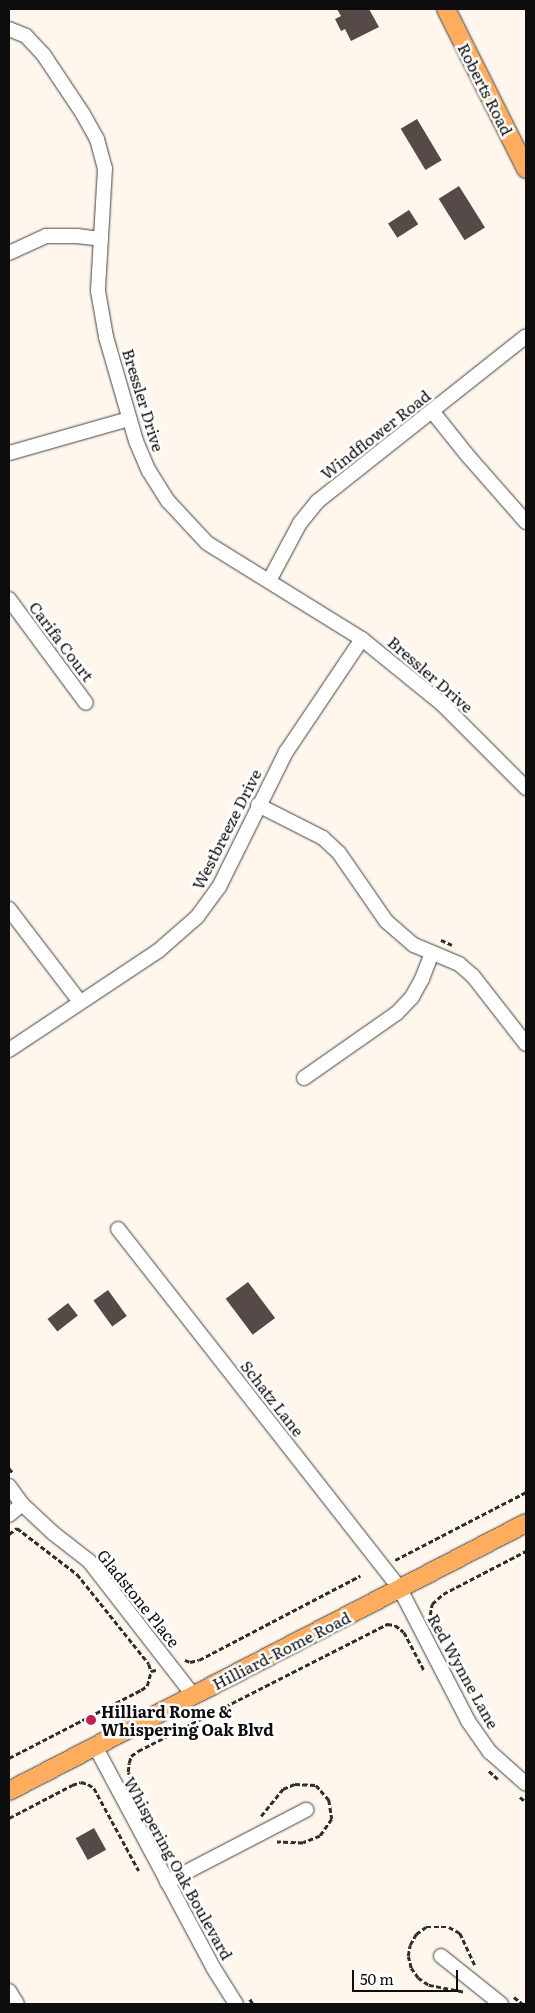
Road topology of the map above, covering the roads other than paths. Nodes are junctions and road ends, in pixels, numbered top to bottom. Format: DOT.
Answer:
graph roads {
  1 [pos="446,9"];
  2 [pos="9,29"];
  3 [pos="526,169"];
  4 [pos="101,239"];
  5 [pos="9,253"];
  6 [pos="526,336"];
  7 [pos="432,411"];
  8 [pos="129,419"];
  9 [pos="9,453"];
  10 [pos="526,522"];
  11 [pos="269,581"];
  12 [pos="9,599"];
  13 [pos="362,639"];
  14 [pos="86,703"];
  15 [pos="526,788"];
  16 [pos="258,804"];
  17 [pos="9,909"];
  18 [pos="432,953"];
  19 [pos="80,1002"];
  20 [pos="526,1044"];
  21 [pos="9,1050"];
  22 [pos="304,1078"];
  23 [pos="118,1229"];
  24 [pos="12,1481"];
  25 [pos="22,1504"];
  26 [pos="9,1516"];
  27 [pos="526,1524"];
  28 [pos="400,1589"];
  29 [pos="193,1695"];
  30 [pos="95,1746"];
  31 [pos="526,1784"];
  32 [pos="9,1791"];
  33 [pos="306,1810"];
  34 [pos="167,1882"];
  35 [pos="441,1956"];
  36 [pos="9,1991"];
  37 [pos="17,2004"];
  38 [pos="236,2004"];
  39 [pos="502,2004"];
  1 -- 3 [label="main road, Roberts Road"];
  2 -- 4 [label="street, Bressler Drive"];
  4 -- 5 [label="street"];
  4 -- 8 [label="street, Bressler Drive"];
  6 -- 7 [label="street, Windflower Road"];
  7 -- 10 [label="street"];
  7 -- 11 [label="street, Windflower Road"];
  8 -- 9 [label="street"];
  8 -- 11 [label="street, Bressler Drive"];
  11 -- 13 [label="street, Bressler Drive"];
  12 -- 14 [label="street, Carifa Court"];
  13 -- 15 [label="street, Bressler Drive"];
  13 -- 16 [label="street, Westbreeze Drive"];
  16 -- 18 [label="street"];
  16 -- 19 [label="street, Westbreeze Drive"];
  17 -- 19 [label="street"];
  18 -- 20 [label="street"];
  18 -- 22 [label="street"];
  19 -- 21 [label="street, Westbreeze Drive"];
  23 -- 28 [label="street, Schatz Lane"];
  24 -- 25 [label="street, Gladstone Place"];
  25 -- 26 [label="street"];
  25 -- 29 [label="street, Gladstone Place"];
  27 -- 28 [label="main road, Hilliard-Rome Road"];
  28 -- 29 [label="main road, Hilliard-Rome Road"];
  28 -- 31 [label="street, Red Wynne Lane"];
  29 -- 30 [label="main road, Hilliard-Rome Road"];
  30 -- 32 [label="main road, Hilliard-Rome Road"];
  30 -- 34 [label="street, Whispering Oak Boulevard"];
  33 -- 34 [label="street"];
  34 -- 38 [label="street, Whispering Oak Boulevard"];
  35 -- 39 [label="street"];
  36 -- 37 [label="street"];
}
